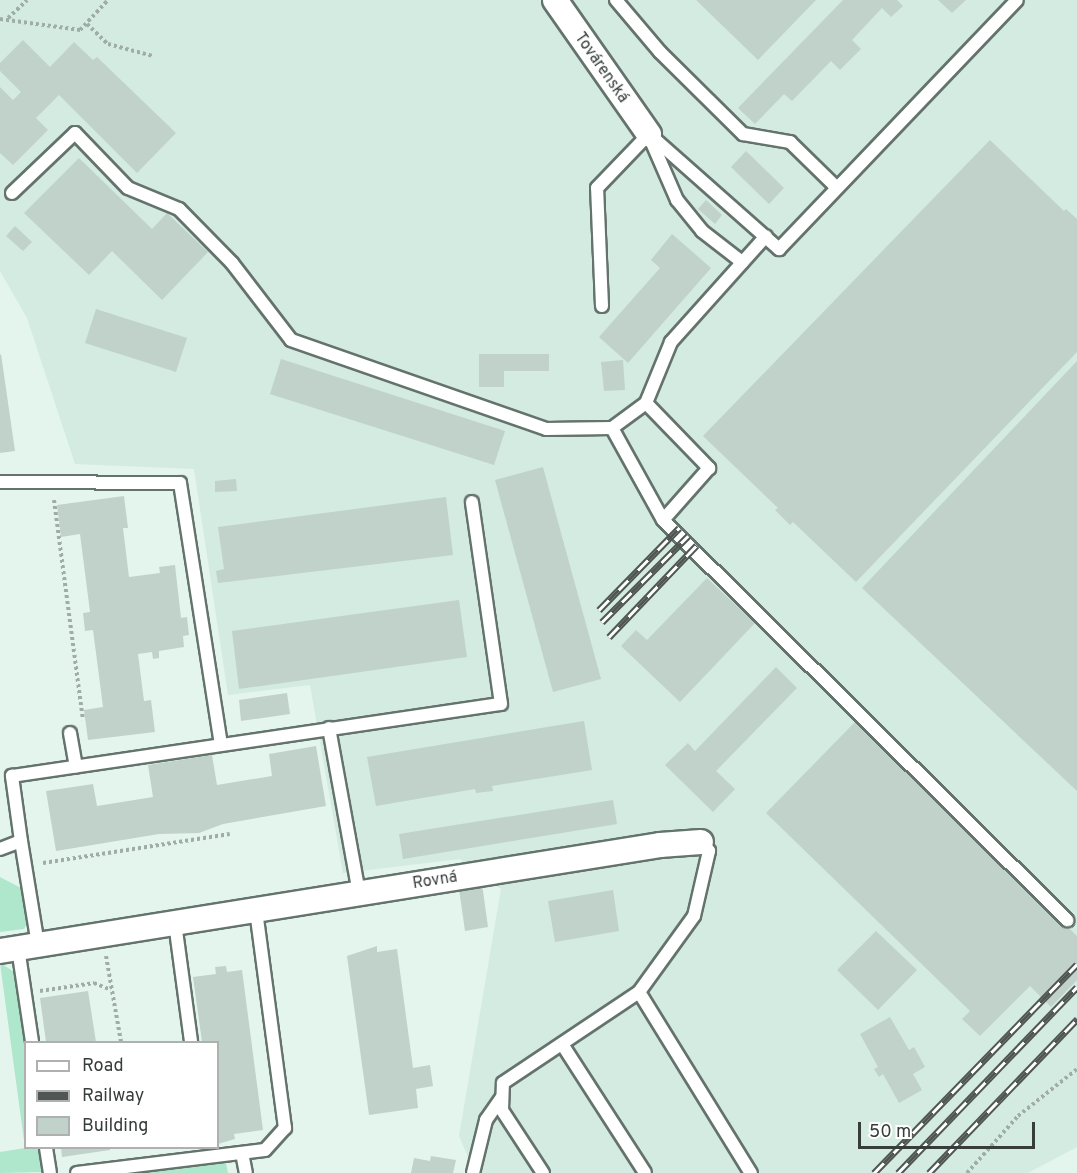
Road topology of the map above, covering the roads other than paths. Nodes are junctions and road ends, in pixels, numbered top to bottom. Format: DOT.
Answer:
graph roads {
  1 [pos="555,0"];
  2 [pos="616,0"];
  3 [pos="1017,0"];
  4 [pos="649,135"];
  5 [pos="835,186"];
  6 [pos="12,194"];
  7 [pos="766,236"];
  8 [pos="742,261"];
  9 [pos="602,306"];
  10 [pos="646,403"];
  11 [pos="612,428"];
  12 [pos="0,482"];
  13 [pos="472,502"];
  14 [pos="663,520"];
  15 [pos="329,728"];
  16 [pos="70,733"];
  17 [pos="221,744"];
  18 [pos="76,766"];
  19 [pos="21,841"];
  20 [pos="701,842"];
  21 [pos="0,849"];
  22 [pos="359,893"];
  23 [pos="256,910"];
  24 [pos="1067,920"];
  25 [pos="175,923"];
  26 [pos="19,948"];
  27 [pos="639,992"];
  28 [pos="32,1041"];
  29 [pos="191,1041"];
  30 [pos="562,1044"];
  31 [pos="502,1096"];
  32 [pos="46,1149"];
  33 [pos="206,1152"];
  34 [pos="242,1152"];
  35 [pos="50,1173"];
  36 [pos="77,1173"];
  37 [pos="246,1173"];
  38 [pos="473,1173"];
  39 [pos="543,1173"];
  40 [pos="645,1173"];
  41 [pos="751,1173"];
  1 -- 4 [label="street, Továrenská"];
  2 -- 5 [label="lane"];
  3 -- 5 [label="lane"];
  4 -- 7 [label="lane"];
  4 -- 8 [label="lane"];
  4 -- 9 [label="lane"];
  5 -- 7 [label="lane"];
  6 -- 11 [label="lane"];
  7 -- 8 [label="lane"];
  8 -- 10 [label="lane"];
  10 -- 11 [label="lane"];
  10 -- 14 [label="lane"];
  11 -- 14 [label="lane"];
  12 -- 17 [label="lane"];
  13 -- 15 [label="lane"];
  14 -- 24 [label="lane"];
  15 -- 17 [label="lane"];
  15 -- 22 [label="lane"];
  16 -- 18 [label="lane"];
  17 -- 18 [label="lane"];
  18 -- 19 [label="lane"];
  19 -- 21 [label="lane"];
  19 -- 26 [label="lane"];
  20 -- 22 [label="street, Rovná"];
  20 -- 27 [label="lane, Rovná"];
  22 -- 23 [label="street, Rovná"];
  23 -- 25 [label="street, Rovná"];
  23 -- 34 [label="lane"];
  25 -- 26 [label="street, Rovná"];
  25 -- 29 [label="lane"];
  26 -- 28 [label="lane"];
  27 -- 30 [label="lane, Rovná"];
  27 -- 41 [label="lane"];
  30 -- 31 [label="lane, Rovná"];
  30 -- 40 [label="lane"];
  31 -- 38 [label="lane"];
  31 -- 39 [label="lane"];
  32 -- 35 [label="lane"];
  33 -- 34 [label="lane"];
  33 -- 36 [label="lane"];
  34 -- 37 [label="lane"];
}
